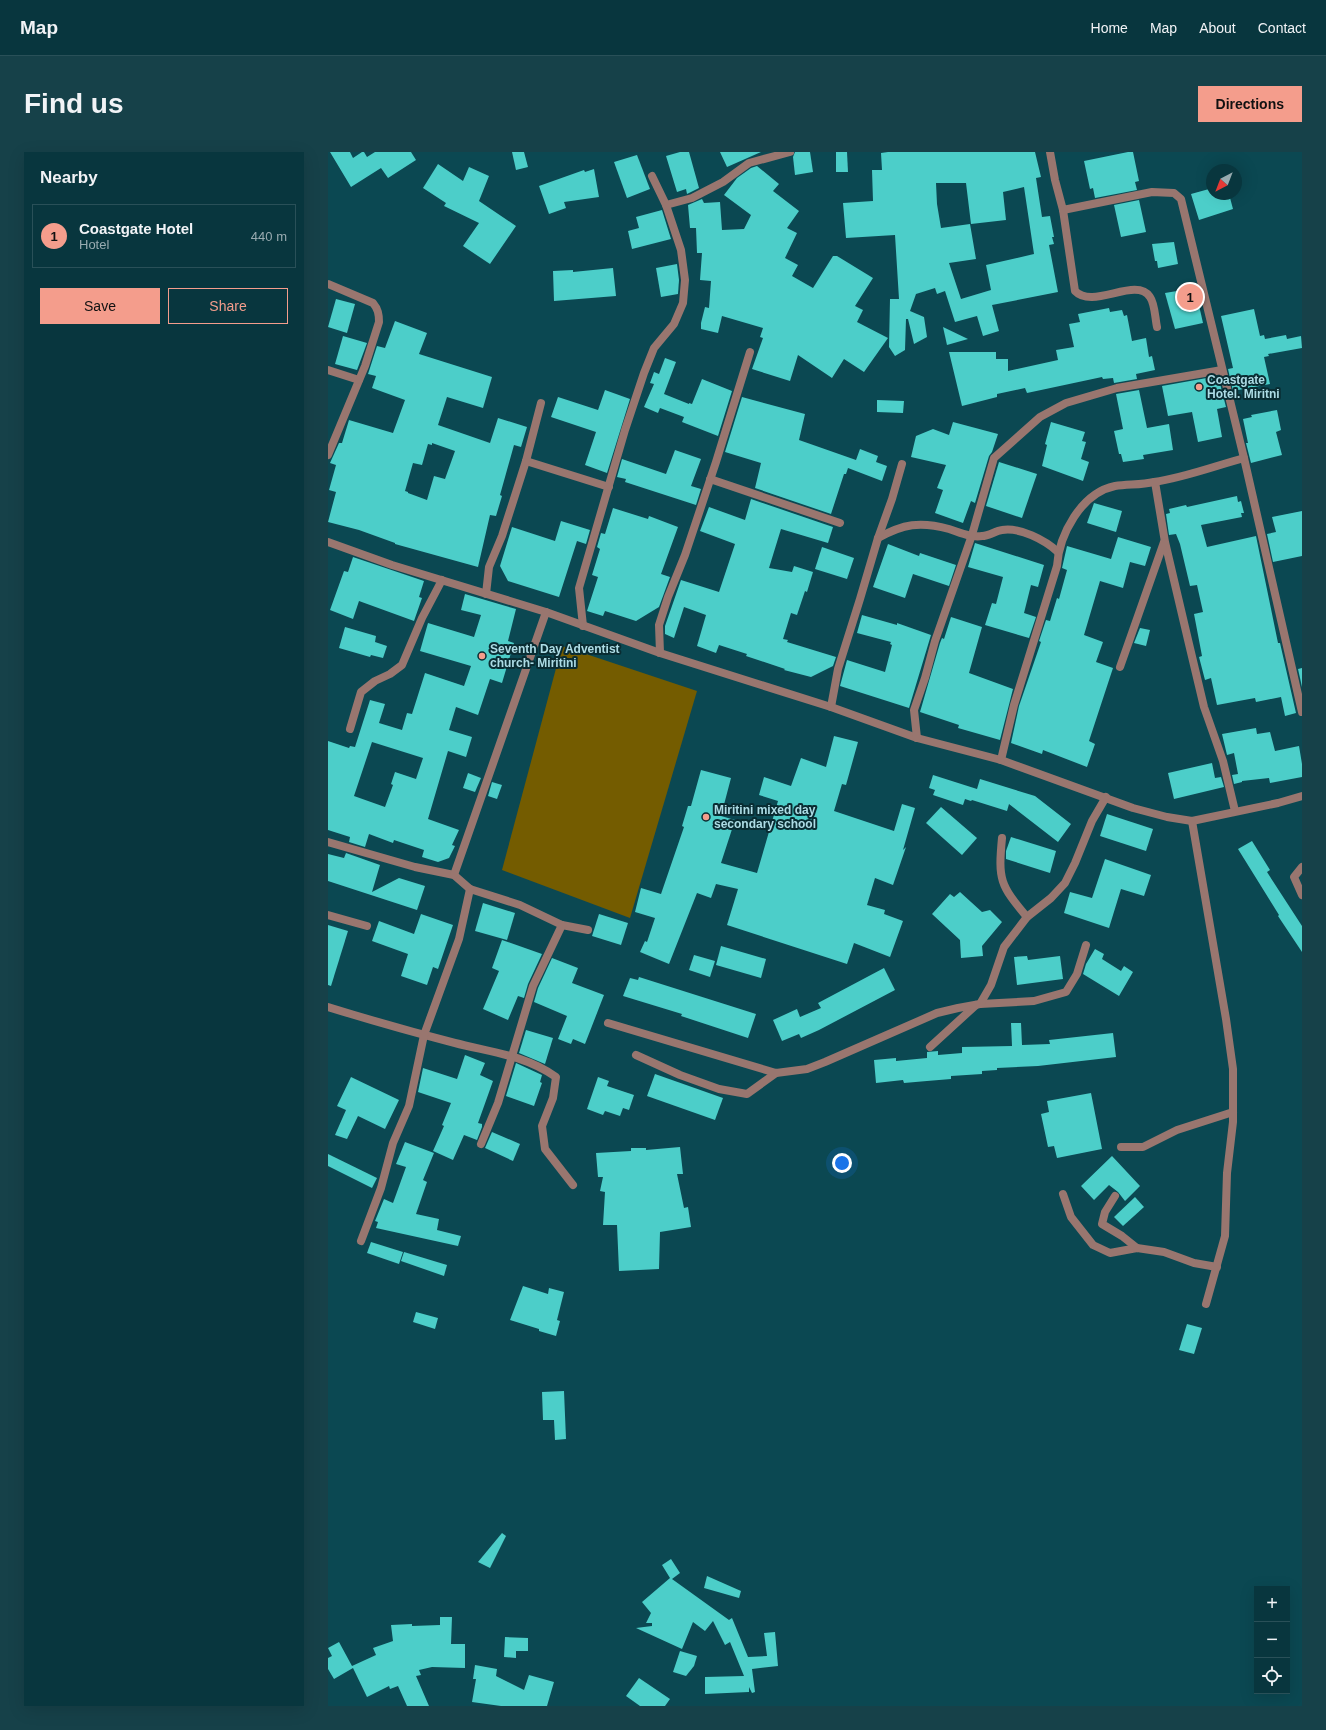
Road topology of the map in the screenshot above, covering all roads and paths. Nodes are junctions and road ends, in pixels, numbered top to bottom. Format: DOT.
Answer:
graph roads {
  1 [pos="790,152"];
  2 [pos="1050,152"];
  3 [pos="652,176"];
  4 [pos="666,205"];
  5 [pos="1063,210"];
  6 [pos="328,284"];
  7 [pos="1157,327"];
  8 [pos="750,352"];
  9 [pos="328,370"];
  10 [pos="1222,370"];
  11 [pos="359,380"];
  12 [pos="541,403"];
  13 [pos="328,455"];
  14 [pos="1244,458"];
  15 [pos="526,461"];
  16 [pos="902,464"];
  17 [pos="710,479"];
  18 [pos="1155,482"];
  19 [pos="609,487"];
  20 [pos="840,523"];
  21 [pos="972,535"];
  22 [pos="878,538"];
  23 [pos="328,542"];
  24 [pos="1165,542"];
  25 [pos="1058,552"];
  26 [pos="442,580"];
  27 [pos="486,594"];
  28 [pos="546,612"];
  29 [pos="583,626"];
  30 [pos="660,652"];
  31 [pos="1120,667"];
  32 [pos="831,707"];
  33 [pos="1302,712"];
  34 [pos="350,729"];
  35 [pos="917,738"];
  36 [pos="1001,760"];
  37 [pos="1302,796"];
  38 [pos="1106,797"];
  39 [pos="1235,811"];
  40 [pos="1192,821"];
  41 [pos="1002,838"];
  42 [pos="328,842"];
  43 [pos="1302,867"];
  44 [pos="454,874"];
  45 [pos="470,889"];
  46 [pos="1302,895"];
  47 [pos="328,915"];
  48 [pos="1027,917"];
  49 [pos="562,925"];
  50 [pos="367,926"];
  51 [pos="588,930"];
  52 [pos="1086,945"];
  53 [pos="978,1005"];
  54 [pos="328,1007"];
  55 [pos="608,1023"];
  56 [pos="424,1035"];
  57 [pos="930,1047"];
  58 [pos="636,1055"];
  59 [pos="512,1056"];
  60 [pos="776,1073"];
  61 [pos="1233,1112"];
  62 [pos="481,1144"];
  63 [pos="1121,1147"];
  64 [pos="573,1185"];
  65 [pos="1064,1194"];
  66 [pos="1116,1196"];
  67 [pos="361,1241"];
  68 [pos="1137,1248"];
  69 [pos="1217,1267"];
  70 [pos="1206,1304"];
  1 -- 4 [label="street"];
  2 -- 5 [label="street"];
  3 -- 4 [label="street"];
  4 -- 19 [label="street"];
  5 -- 7 [label="street"];
  5 -- 10 [label="street"];
  6 -- 11 [label="street"];
  8 -- 17 [label="street"];
  9 -- 11 [label="street"];
  10 -- 14 [label="street"];
  10 -- 21 [label="street"];
  11 -- 13 [label="street"];
  12 -- 15 [label="street"];
  14 -- 18 [label="street"];
  14 -- 33 [label="street"];
  15 -- 19 [label="street"];
  15 -- 27 [label="street"];
  16 -- 22 [label="street"];
  17 -- 20 [label="street"];
  17 -- 30 [label="street"];
  18 -- 24 [label="street"];
  18 -- 25 [label="street"];
  19 -- 29 [label="street"];
  21 -- 22 [label="street"];
  21 -- 25 [label="street"];
  21 -- 35 [label="street"];
  22 -- 32 [label="street"];
  23 -- 26 [label="street"];
  24 -- 31 [label="street"];
  24 -- 39 [label="street"];
  25 -- 36 [label="street"];
  26 -- 27 [label="street"];
  26 -- 34 [label="street"];
  27 -- 28 [label="street"];
  28 -- 29 [label="street"];
  28 -- 44 [label="street"];
  29 -- 30 [label="street"];
  30 -- 32 [label="street"];
  32 -- 35 [label="street"];
  35 -- 36 [label="street"];
  36 -- 38 [label="street"];
  37 -- 39 [label="street"];
  38 -- 40 [label="street"];
  38 -- 48 [label="street"];
  39 -- 40 [label="street"];
  40 -- 61 [label="street"];
  41 -- 48 [label="street"];
  42 -- 44 [label="street"];
  43 -- 46 [label="street"];
  44 -- 45 [label="street"];
  45 -- 49 [label="street"];
  45 -- 56 [label="street"];
  47 -- 50 [label="street"];
  48 -- 53 [label="street"];
  49 -- 51 [label="street"];
  49 -- 59 [label="street"];
  52 -- 53 [label="street"];
  53 -- 57 [label="street"];
  53 -- 60 [label="street"];
  54 -- 56 [label="street"];
  55 -- 60 [label="street"];
  56 -- 59 [label="street"];
  56 -- 67 [label="street"];
  58 -- 60 [label="street"];
  59 -- 62 [label="street"];
  59 -- 64 [label="street"];
  61 -- 63 [label="street"];
  61 -- 69 [label="street"];
  65 -- 68 [label="street"];
  66 -- 68 [label="street"];
  68 -- 69 [label="street"];
  69 -- 70 [label="street"];
}
